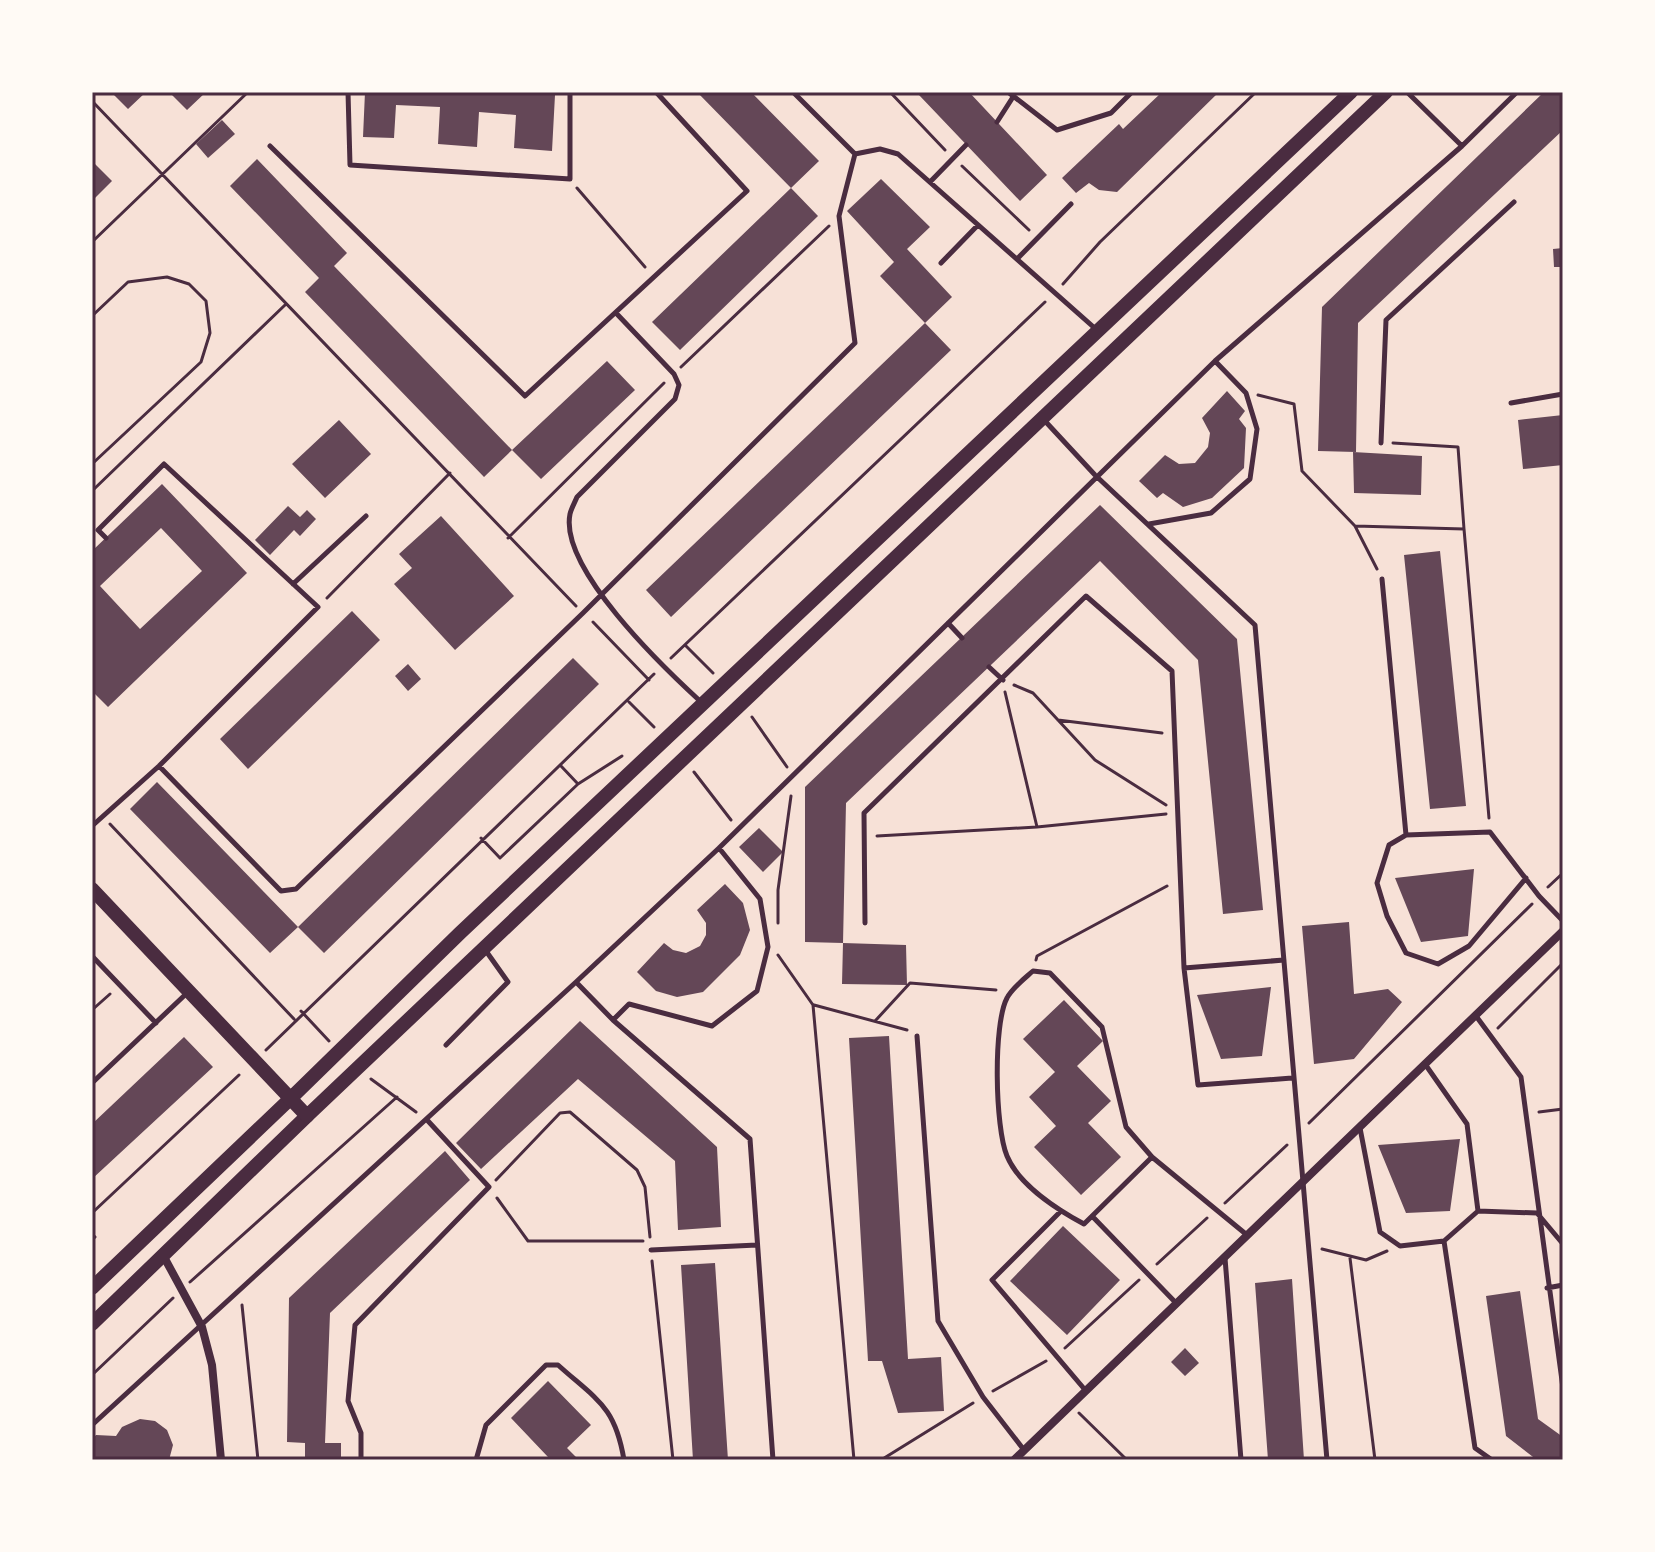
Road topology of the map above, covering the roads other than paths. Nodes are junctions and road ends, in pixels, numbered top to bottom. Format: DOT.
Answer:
graph roads {
  1 [pos="348,92"];
  2 [pos="570,92"];
  3 [pos="656,92"];
  4 [pos="793,92"];
  5 [pos="1132,92"];
  6 [pos="1351,92"];
  7 [pos="1386,92"];
  8 [pos="1407,92"];
  9 [pos="1517,92"];
  10 [pos="1011,94"];
  11 [pos="997,122"];
  12 [pos="966,145"];
  13 [pos="270,146"];
  14 [pos="1462,146"];
  15 [pos="855,154"];
  16 [pos="930,182"];
  17 [pos="1514,202"];
  18 [pos="1071,204"];
  19 [pos="978,225"];
  20 [pos="1017,259"];
  21 [pos="941,263"];
  22 [pos="616,313"];
  23 [pos="1098,331"];
  24 [pos="1215,361"];
  25 [pos="1563,394"];
  26 [pos="1511,403"];
  27 [pos="1042,418"];
  28 [pos="1381,443"];
  29 [pos="1095,475"];
  30 [pos="366,516"];
  31 [pos="1148,524"];
  32 [pos="106,538"];
  33 [pos="1382,579"];
  34 [pos="293,584"];
  35 [pos="601,596"];
  36 [pos="948,623"];
  37 [pos="962,638"];
  38 [pos="989,667"];
  39 [pos="1003,680"];
  40 [pos="704,705"];
  41 [pos="722,723"];
  42 [pos="159,766"];
  43 [pos="92,826"];
  44 [pos="1406,835"];
  45 [pos="719,848"];
  46 [pos="1526,878"];
  47 [pos="92,889"];
  48 [pos="1563,921"];
  49 [pos="865,923"];
  50 [pos="1563,931"];
  51 [pos="483,946"];
  52 [pos="92,956"];
  53 [pos="1284,960"];
  54 [pos="1184,968"];
  55 [pos="576,982"];
  56 [pos="189,991"];
  57 [pos="1475,1015"];
  58 [pos="613,1020"];
  59 [pos="156,1023"];
  60 [pos="917,1036"];
  61 [pos="446,1045"];
  62 [pos="1425,1064"];
  63 [pos="1292,1078"];
  64 [pos="92,1083"];
  65 [pos="290,1099"];
  66 [pos="307,1116"];
  67 [pos="428,1121"];
  68 [pos="1359,1127"];
  69 [pos="1152,1157"];
  70 [pos="1301,1183"];
  71 [pos="1061,1211"];
  72 [pos="1478,1211"];
  73 [pos="1537,1213"];
  74 [pos="1092,1216"];
  75 [pos="150,1232"];
  76 [pos="1247,1235"];
  77 [pos="1444,1241"];
  78 [pos="1563,1244"];
  79 [pos="757,1245"];
  80 [pos="651,1250"];
  81 [pos="164,1257"];
  82 [pos="1225,1257"];
  83 [pos="1563,1285"];
  84 [pos="92,1288"];
  85 [pos="1547,1288"];
  86 [pos="1176,1303"];
  87 [pos="92,1324"];
  88 [pos="202,1327"];
  89 [pos="1563,1388"];
  90 [pos="1086,1391"];
  91 [pos="92,1425"];
  92 [pos="1024,1450"];
  93 [pos="221,1460"];
  94 [pos="361,1460"];
  95 [pos="476,1460"];
  96 [pos="624,1460"];
  97 [pos="773,1460"];
  98 [pos="1014,1460"];
  99 [pos="1241,1460"];
  100 [pos="1327,1460"];
  101 [pos="1492,1460"];
  1 -- 2 [label="lane"];
  3 -- 22 [label="lane"];
  4 -- 15 [label="lane"];
  5 -- 10 [label="lane"];
  6 -- 23 [label="main road"];
  7 -- 27 [label="main road"];
  8 -- 14 [label="lane"];
  9 -- 14 [label="lane"];
  10 -- 11 [label="lane"];
  12 -- 16 [label="lane"];
  13 -- 22 [label="lane"];
  14 -- 24 [label="lane"];
  15 -- 16 [label="lane"];
  15 -- 35 [label="lane"];
  16 -- 19 [label="lane"];
  17 -- 28 [label="lane"];
  18 -- 20 [label="lane"];
  19 -- 20 [label="lane"];
  19 -- 21 [label="lane"];
  20 -- 23 [label="lane"];
  22 -- 35 [label="lane"];
  23 -- 40 [label="main road"];
  24 -- 29 [label="lane"];
  24 -- 31 [label="lane"];
  25 -- 26 [label="lane"];
  27 -- 29 [label="lane"];
  27 -- 41 [label="main road"];
  29 -- 31 [label="lane"];
  29 -- 36 [label="lane"];
  30 -- 34 [label="lane"];
  31 -- 53 [label="lane"];
  32 -- 34 [label="lane"];
  33 -- 44 [label="lane"];
  34 -- 42 [label="lane"];
  35 -- 40 [label="lane"];
  35 -- 42 [label="lane"];
  36 -- 37 [label="lane"];
  36 -- 45 [label="lane"];
  38 -- 39 [label="lane"];
  39 -- 49 [label="lane"];
  39 -- 54 [label="lane"];
  40 -- 41 [label="main road"];
  40 -- 65 [label="main road"];
  41 -- 51 [label="main road"];
  42 -- 43 [label="lane"];
  44 -- 46 [label="lane"];
  44 -- 46 [label="lane"];
  45 -- 55 [label="lane"];
  45 -- 58 [label="lane"];
  46 -- 48 [label="lane"];
  47 -- 56 [label="main road"];
  50 -- 57 [label="street"];
  51 -- 61 [label="lane"];
  51 -- 66 [label="main road"];
  52 -- 59 [label="lane"];
  53 -- 54 [label="lane"];
  53 -- 63 [label="lane"];
  54 -- 63 [label="lane"];
  55 -- 58 [label="lane"];
  55 -- 67 [label="lane"];
  56 -- 59 [label="lane"];
  56 -- 65 [label="main road"];
  57 -- 62 [label="street"];
  57 -- 73 [label="lane"];
  58 -- 79 [label="lane"];
  59 -- 64 [label="lane"];
  60 -- 92 [label="lane"];
  62 -- 68 [label="street"];
  62 -- 72 [label="lane"];
  63 -- 70 [label="lane"];
  65 -- 66 [label="main road"];
  65 -- 75 [label="main road"];
  66 -- 81 [label="main road"];
  67 -- 88 [label="lane"];
  67 -- 94 [label="lane"];
  68 -- 70 [label="street"];
  68 -- 77 [label="lane"];
  69 -- 71 [label="lane"];
  69 -- 74 [label="lane"];
  69 -- 76 [label="lane"];
  70 -- 76 [label="street"];
  70 -- 100 [label="lane"];
  71 -- 74 [label="lane"];
  71 -- 90 [label="lane"];
  72 -- 73 [label="lane"];
  72 -- 77 [label="lane"];
  73 -- 78 [label="lane"];
  73 -- 85 [label="lane"];
  74 -- 86 [label="lane"];
  75 -- 81 [label="main road"];
  75 -- 84 [label="main road"];
  76 -- 82 [label="street"];
  77 -- 101 [label="lane"];
  79 -- 80 [label="lane"];
  79 -- 97 [label="lane"];
  81 -- 87 [label="main road"];
  81 -- 88 [label="street"];
  82 -- 86 [label="street"];
  82 -- 99 [label="lane"];
  83 -- 85 [label="lane"];
  85 -- 89 [label="lane"];
  86 -- 90 [label="street"];
  88 -- 91 [label="lane"];
  88 -- 93 [label="street"];
  90 -- 92 [label="street"];
  92 -- 98 [label="street"];
  95 -- 96 [label="lane"];
}
